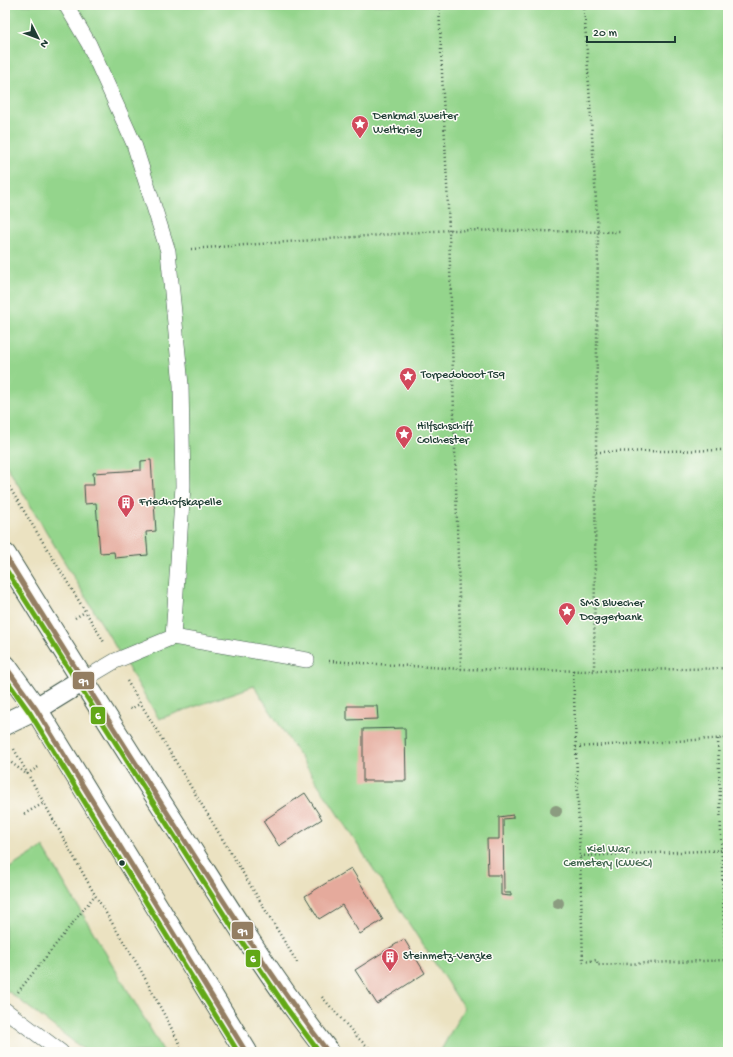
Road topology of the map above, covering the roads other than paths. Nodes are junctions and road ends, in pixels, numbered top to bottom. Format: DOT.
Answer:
graph roads {
  1 [pos="66,5"];
  2 [pos="5,555"];
  3 [pos="173,637"];
  4 [pos="307,660"];
  5 [pos="5,666"];
  6 [pos="82,680"];
  7 [pos="36,709"];
  8 [pos="5,724"];
  9 [pos="5,1010"];
  10 [pos="61,1052"];
  11 [pos="246,1052"];
  12 [pos="328,1052"];
  1 -- 3 [label="lane"];
  2 -- 6 [label="main road"];
  3 -- 4 [label="lane"];
  3 -- 6 [label="lane"];
  5 -- 7 [label="main road"];
  6 -- 7 [label="main road"];
  6 -- 12 [label="main road"];
  7 -- 8 [label="main road"];
  7 -- 11 [label="main road"];
  9 -- 10 [label="lane"];
}
